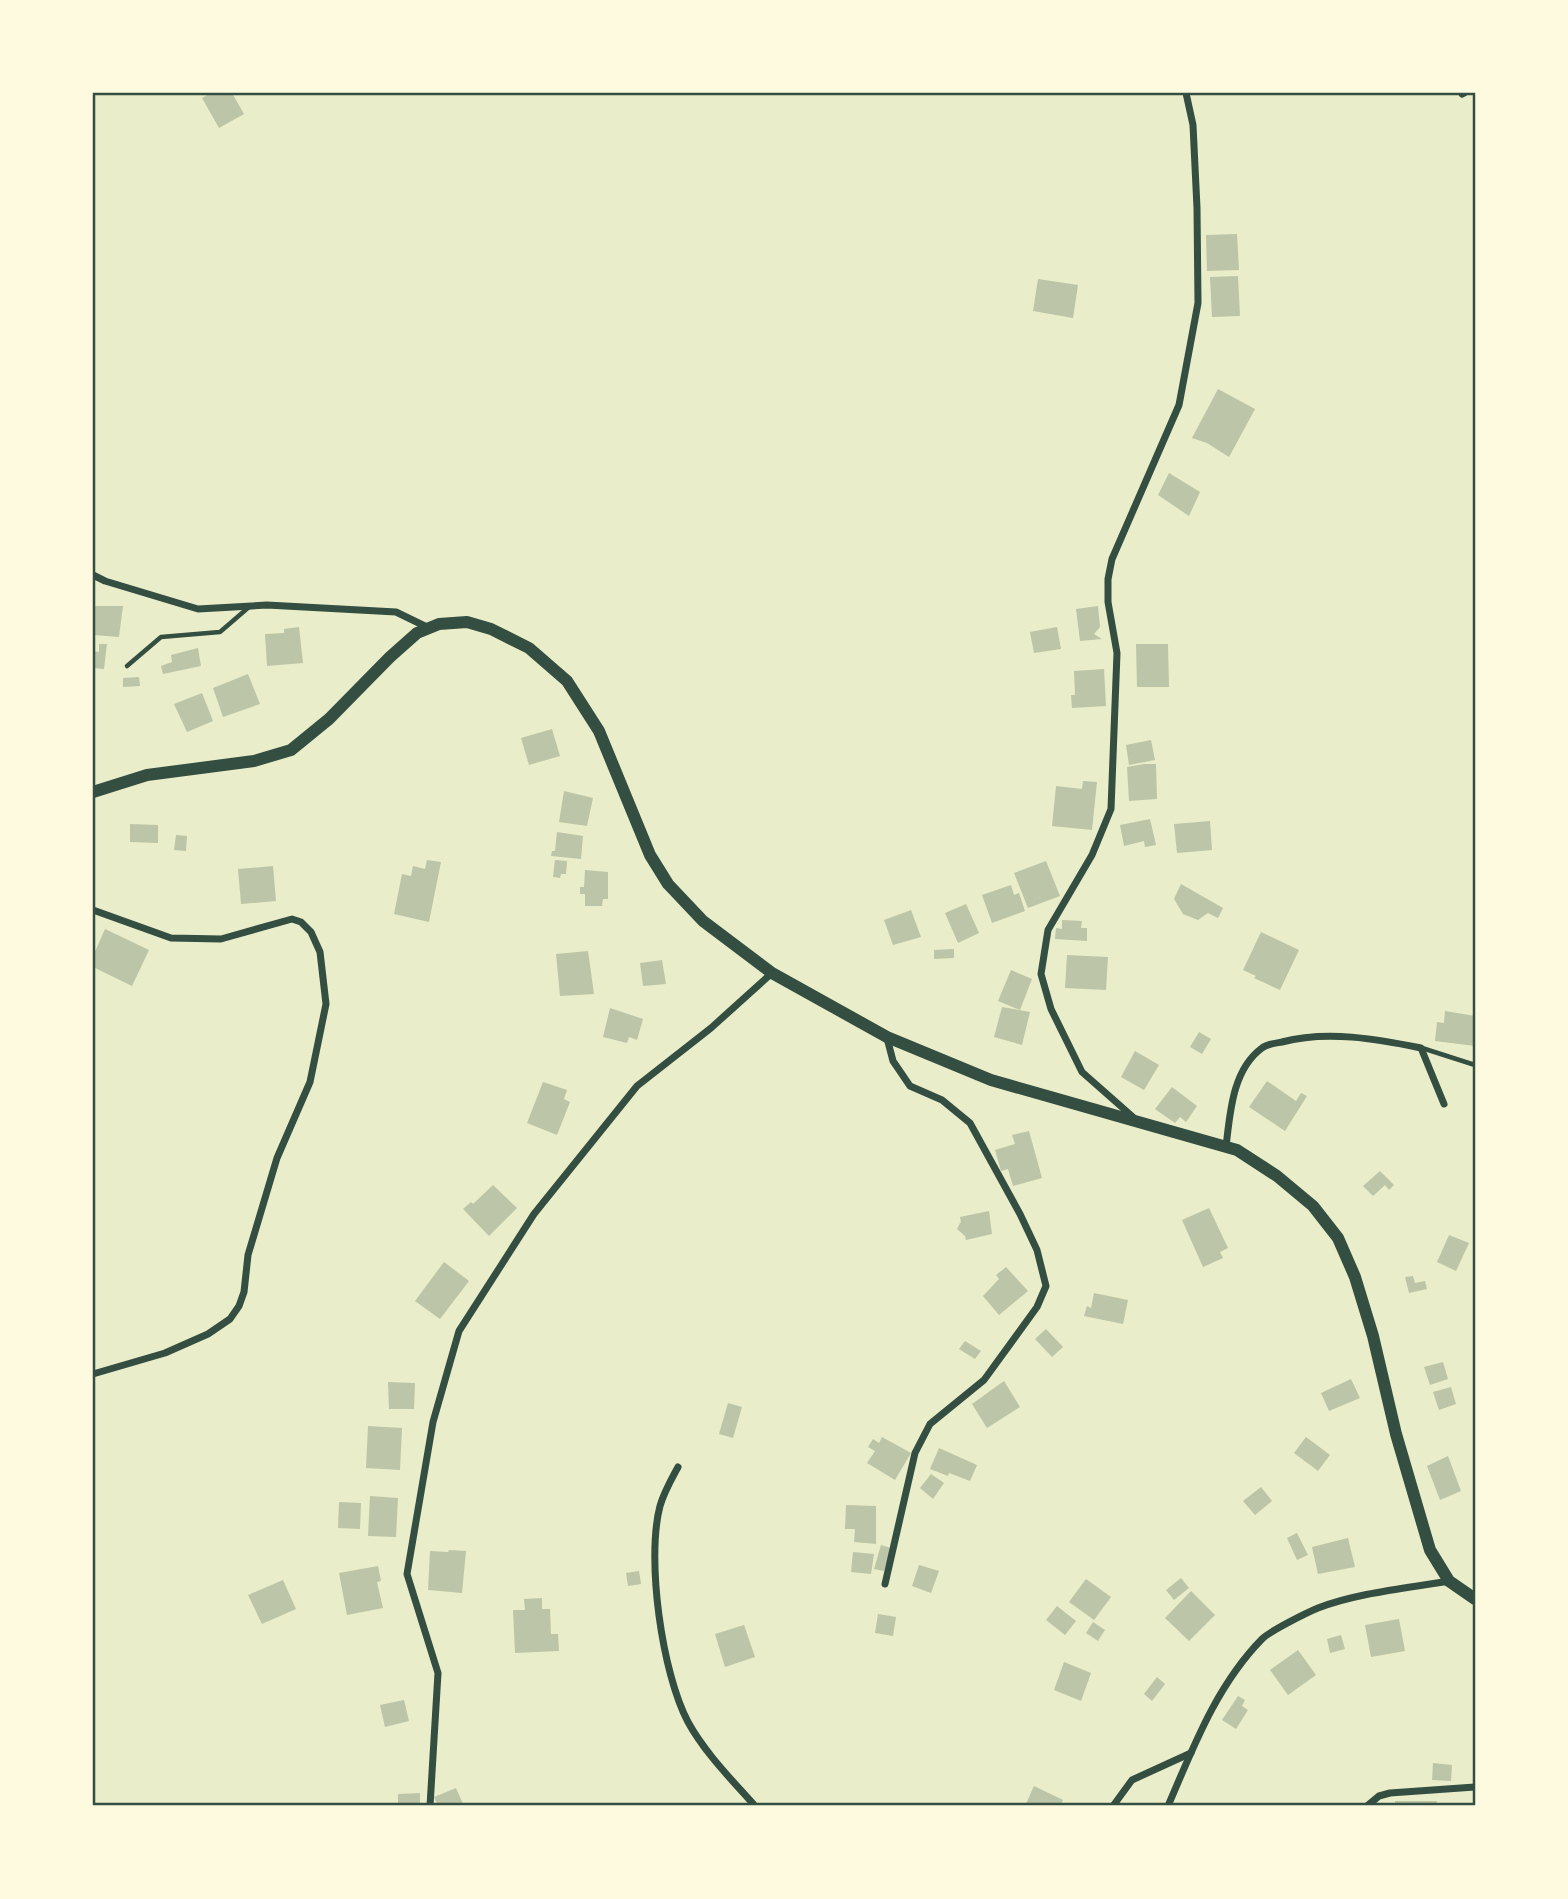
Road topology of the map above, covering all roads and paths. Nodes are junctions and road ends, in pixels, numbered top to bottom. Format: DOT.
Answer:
graph roads {
  1 [pos="1186,93"];
  2 [pos="93,575"];
  3 [pos="250,606"];
  4 [pos="430,628"];
  5 [pos="127,666"];
  6 [pos="93,792"];
  7 [pos="93,911"];
  8 [pos="772,973"];
  9 [pos="887,1037"];
  10 [pos="1421,1048"];
  11 [pos="1475,1065"];
  12 [pos="1444,1104"];
  13 [pos="1142,1125"];
  14 [pos="1226,1147"];
  15 [pos="93,1374"];
  16 [pos="678,1467"];
  17 [pos="1449,1581"];
  18 [pos="886,1584"];
  19 [pos="1475,1599"];
  20 [pos="1191,1752"];
  21 [pos="1475,1787"];
  22 [pos="430,1806"];
  23 [pos="755,1806"];
  24 [pos="1113,1806"];
  25 [pos="1168,1806"];
  26 [pos="1367,1806"];
  1 -- 13 [label="street"];
  2 -- 3 [label="street"];
  3 -- 4 [label="street"];
  3 -- 5 [label="lane"];
  4 -- 6 [label="street"];
  4 -- 8 [label="street"];
  7 -- 15 [label="street"];
  8 -- 9 [label="street"];
  8 -- 22 [label="street"];
  9 -- 13 [label="street"];
  9 -- 18 [label="street"];
  10 -- 11 [label="lane"];
  10 -- 12 [label="street"];
  10 -- 14 [label="street"];
  13 -- 14 [label="street"];
  14 -- 17 [label="street"];
  16 -- 23 [label="street"];
  17 -- 19 [label="street"];
  17 -- 20 [label="street"];
  20 -- 24 [label="street"];
  20 -- 25 [label="street"];
  21 -- 26 [label="street"];
}
